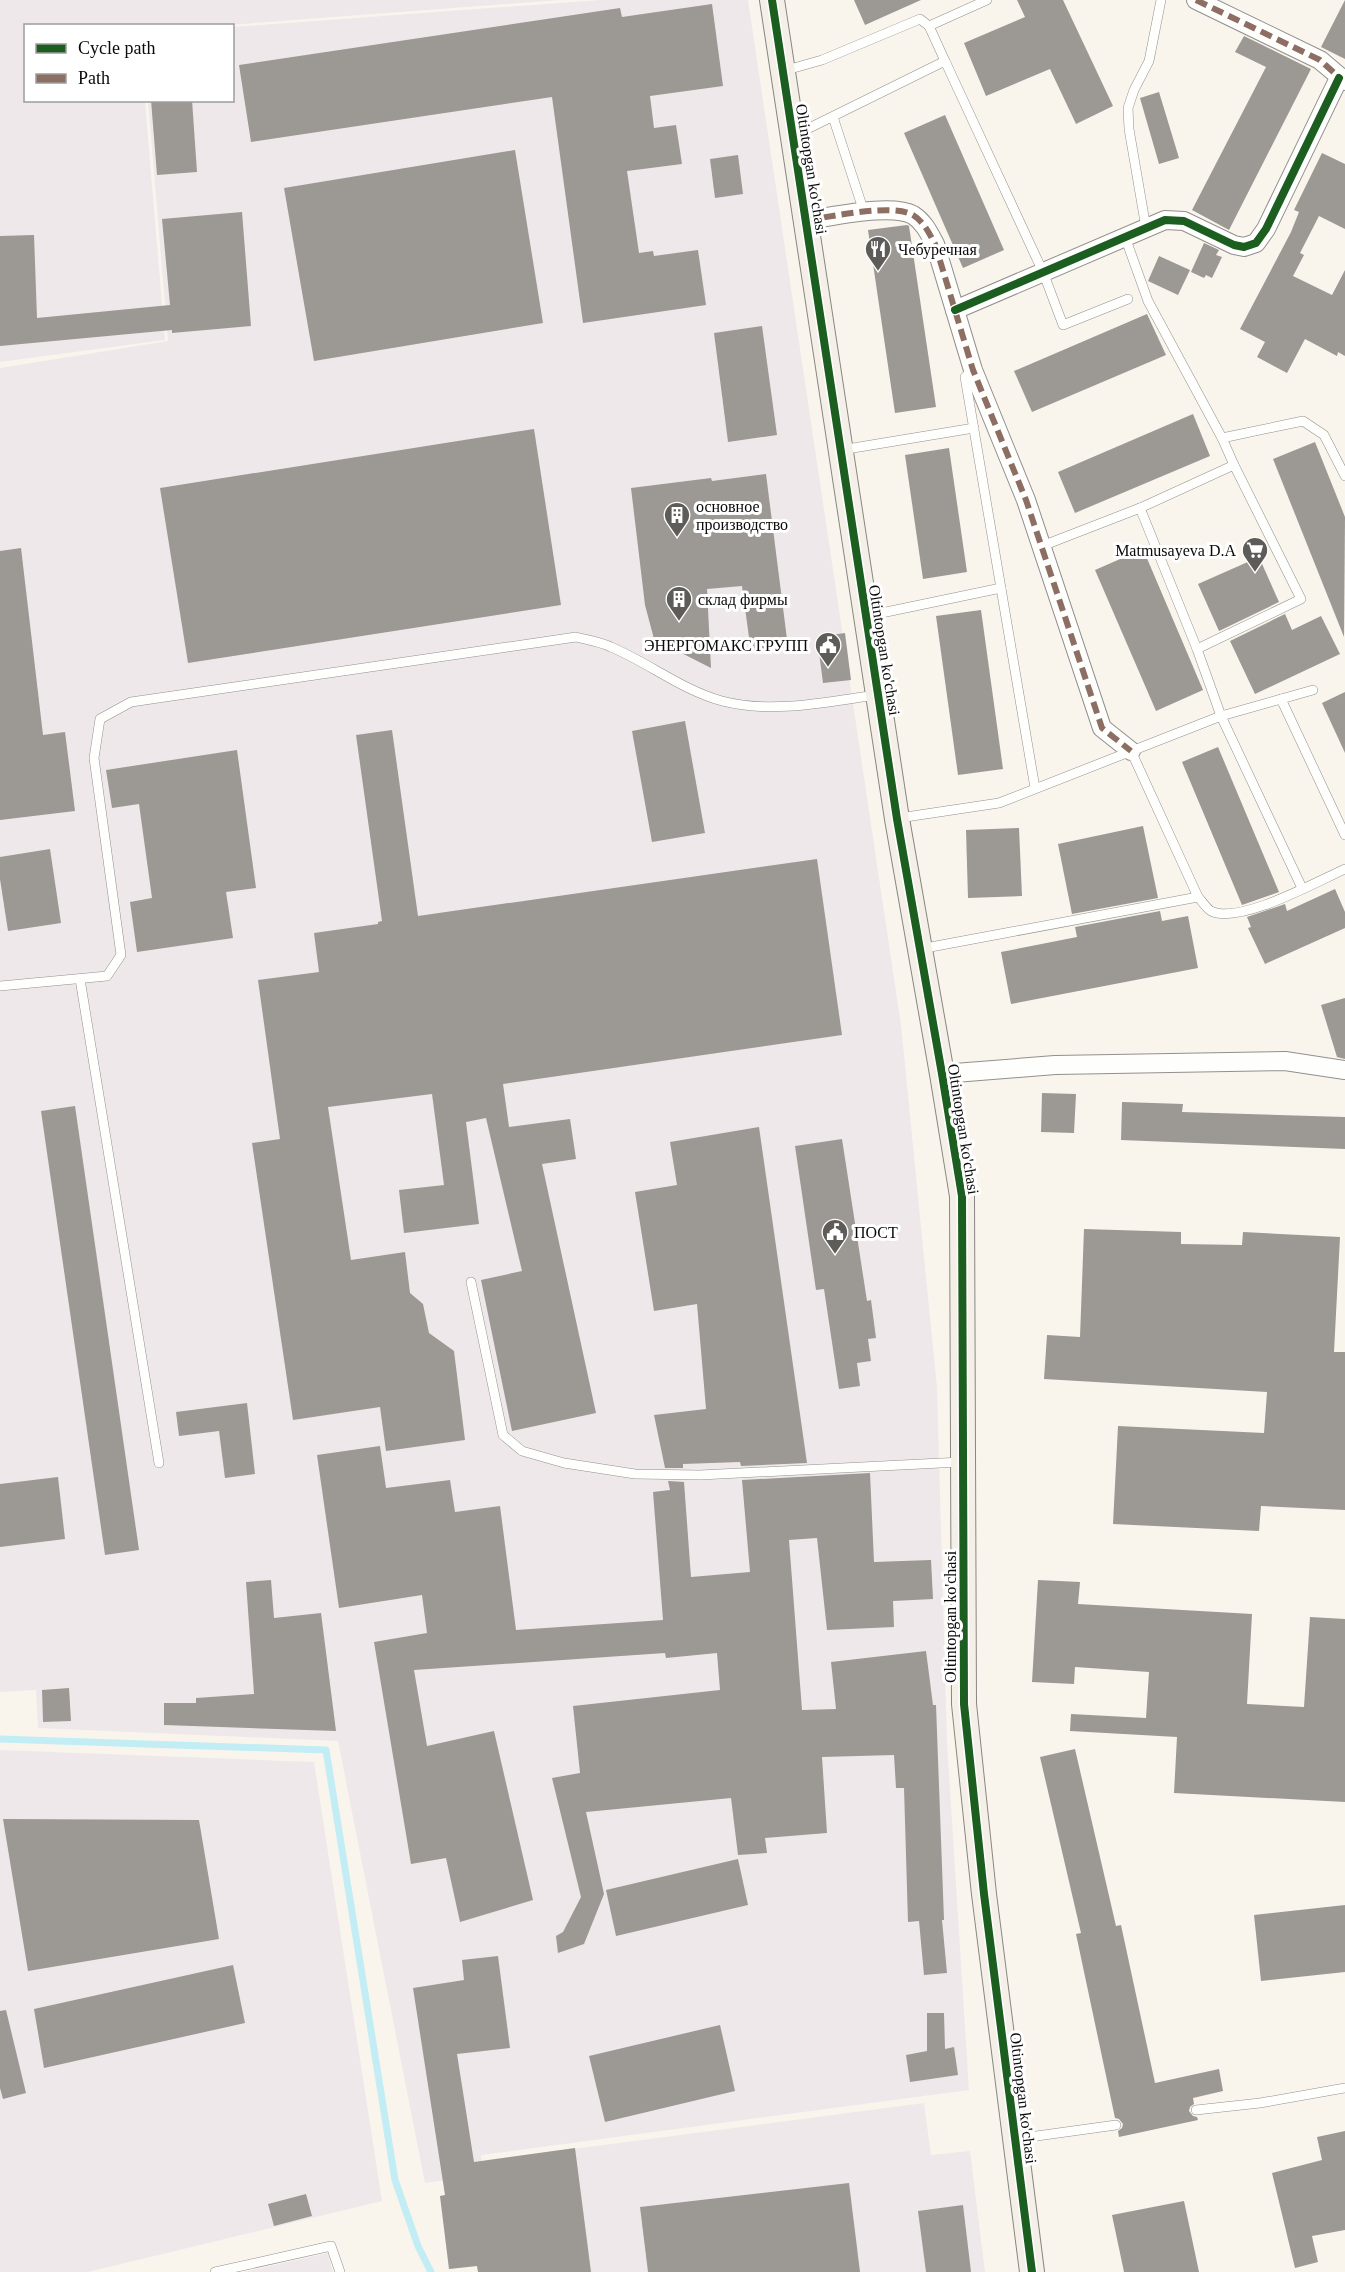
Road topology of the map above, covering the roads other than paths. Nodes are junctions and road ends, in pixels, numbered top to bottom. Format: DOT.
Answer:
graph roads {
  1 [pos="772,0"];
  2 [pos="987,0"];
  3 [pos="1161,0"];
  4 [pos="1196,0"];
  5 [pos="928,26"];
  6 [pos="945,62"];
  7 [pos="783,71"];
  8 [pos="1342,80"];
  9 [pos="833,117"];
  10 [pos="793,137"];
  11 [pos="864,213"];
  12 [pos="806,220"];
  13 [pos="1146,228"];
  14 [pos="1125,237"];
  15 [pos="1043,272"];
  16 [pos="1128,299"];
  17 [pos="955,310"];
  18 [pos="973,370"];
  19 [pos="974,428"];
  20 [pos="1222,438"];
  21 [pos="841,450"];
  22 [pos="1234,465"];
  23 [pos="1345,476"];
  24 [pos="1140,508"];
  25 [pos="1042,546"];
  26 [pos="1001,588"];
  27 [pos="867,615"];
  28 [pos="1197,649"];
  29 [pos="1313,690"];
  30 [pos="879,694"];
  31 [pos="1281,699"];
  32 [pos="1221,716"];
  33 [pos="1131,751"];
  34 [pos="1035,788"];
  35 [pos="897,819"];
  36 [pos="1345,835"];
  37 [pos="1345,869"];
  38 [pos="1302,888"];
  39 [pos="1198,897"];
  40 [pos="920,949"];
  41 [pos="80,980"];
  42 [pos="0,986"];
  43 [pos="1345,1070"];
  44 [pos="942,1074"];
  45 [pos="471,1282"];
  46 [pos="963,1462"];
  47 [pos="159,1464"];
  48 [pos="1345,2088"];
  49 [pos="1196,2110"];
  50 [pos="1116,2125"];
  51 [pos="1015,2139"];
  52 [pos="215,2272"];
  53 [pos="340,2272"];
  54 [pos="1032,2272"];
  1 -- 7 [label="street, Oltintopgan ko'chasi"];
  2 -- 5 [label="lane"];
  3 -- 13 [label="lane"];
  4 -- 8 [label="street"];
  5 -- 6 [label="lane"];
  5 -- 7 [label="lane"];
  6 -- 9 [label="lane"];
  6 -- 15 [label="lane"];
  7 -- 10 [label="street, Oltintopgan ko'chasi"];
  8 -- 13 [label="street"];
  9 -- 10 [label="lane"];
  9 -- 11 [label="lane"];
  10 -- 12 [label="street, Oltintopgan ko'chasi"];
  11 -- 12 [label="street"];
  11 -- 17 [label="street"];
  12 -- 21 [label="street, Oltintopgan ko'chasi"];
  13 -- 14 [label="street"];
  14 -- 15 [label="street"];
  14 -- 20 [label="lane"];
  15 -- 16 [label="lane"];
  15 -- 17 [label="street"];
  17 -- 18 [label="street"];
  18 -- 19 [label="lane"];
  18 -- 25 [label="street"];
  19 -- 21 [label="lane"];
  19 -- 26 [label="lane"];
  20 -- 22 [label="lane"];
  20 -- 23 [label="lane"];
  21 -- 27 [label="street, Oltintopgan ko'chasi"];
  22 -- 24 [label="lane"];
  22 -- 28 [label="lane"];
  24 -- 25 [label="lane"];
  24 -- 28 [label="lane"];
  25 -- 33 [label="street"];
  26 -- 27 [label="lane"];
  26 -- 34 [label="lane"];
  27 -- 30 [label="street, Oltintopgan ko'chasi"];
  28 -- 32 [label="lane"];
  29 -- 31 [label="lane"];
  30 -- 35 [label="street, Oltintopgan ko'chasi"];
  30 -- 41 [label="lane"];
  31 -- 32 [label="lane"];
  31 -- 36 [label="lane"];
  32 -- 33 [label="lane"];
  32 -- 38 [label="lane"];
  33 -- 34 [label="lane"];
  33 -- 39 [label="lane"];
  34 -- 35 [label="lane"];
  35 -- 40 [label="street, Oltintopgan ko'chasi"];
  37 -- 38 [label="lane"];
  38 -- 39 [label="lane"];
  39 -- 40 [label="lane"];
  40 -- 44 [label="street, Oltintopgan ko'chasi"];
  41 -- 42 [label="lane"];
  41 -- 47 [label="lane"];
  43 -- 44 [label="street"];
  44 -- 46 [label="street, Oltintopgan ko'chasi"];
  45 -- 46 [label="lane"];
  46 -- 51 [label="street, Oltintopgan ko'chasi"];
  48 -- 49 [label="lane"];
  50 -- 51 [label="lane"];
  51 -- 54 [label="street, Oltintopgan ko'chasi"];
  52 -- 53 [label="lane"];
}
